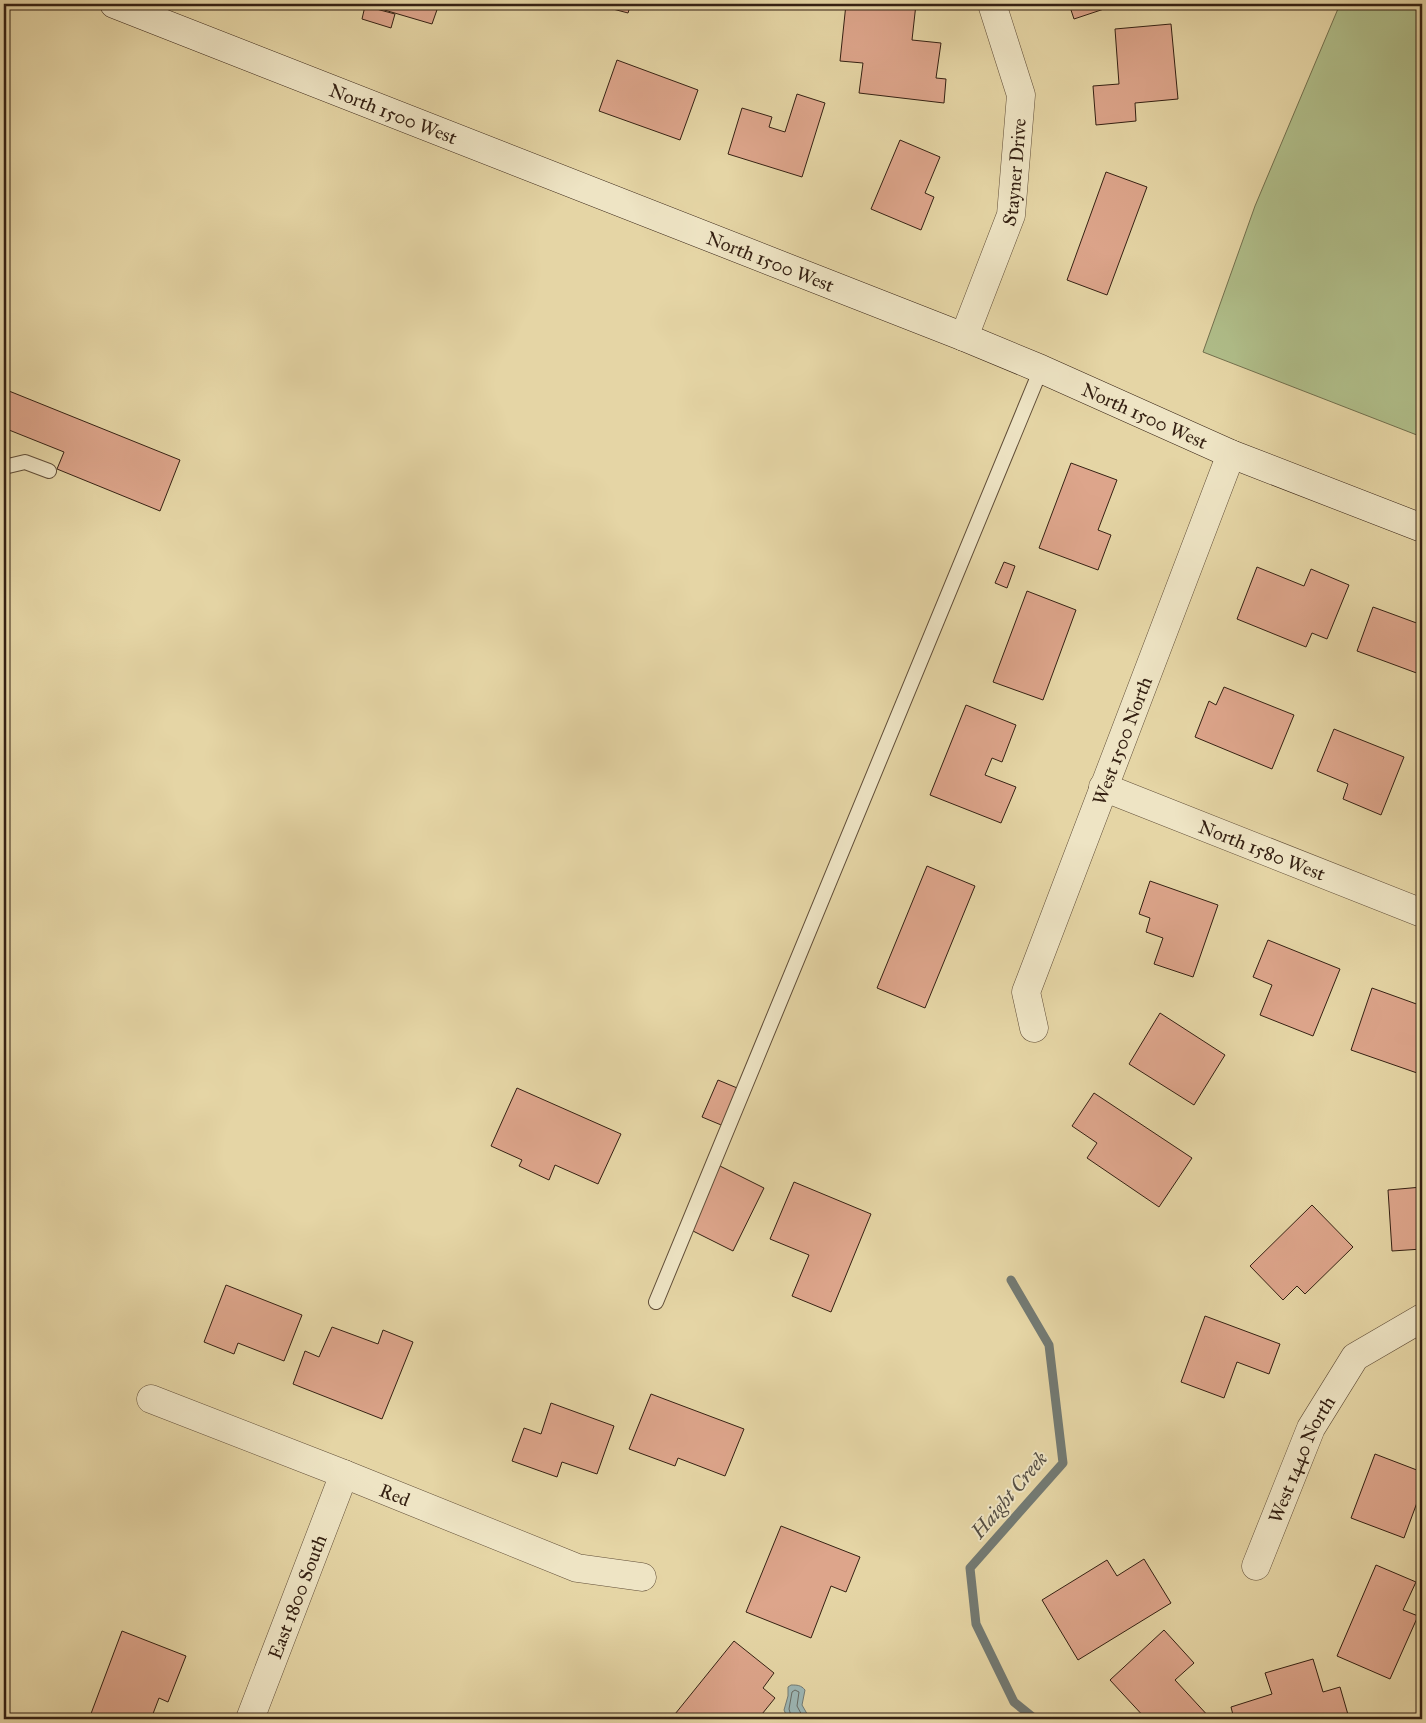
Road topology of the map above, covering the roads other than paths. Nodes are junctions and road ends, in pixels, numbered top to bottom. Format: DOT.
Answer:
graph roads {
  1 [pos="114,4"];
  2 [pos="992,4"];
  3 [pos="964,337"];
  4 [pos="1041,369"];
  5 [pos="1231,454"];
  6 [pos="4,468"];
  7 [pos="49,471"];
  8 [pos="1422,528"];
  9 [pos="1103,787"];
  10 [pos="1422,913"];
  11 [pos="1034,1028"];
  12 [pos="656,1302"];
  13 [pos="1422,1318"];
  14 [pos="151,1399"];
  15 [pos="344,1474"];
  16 [pos="1256,1566"];
  17 [pos="642,1577"];
  18 [pos="250,1719"];
  1 -- 3 [label="street, North 1500 West"];
  2 -- 3 [label="street, Stayner Drive"];
  3 -- 4 [label="street, North 1500 West"];
  4 -- 5 [label="street, North 1500 West"];
  4 -- 12 [label="lane"];
  5 -- 8 [label="street, North 1500 West"];
  5 -- 9 [label="street, West 1500 North"];
  6 -- 7 [label="lane"];
  9 -- 10 [label="street, North 1580 West"];
  9 -- 11 [label="street, West 1500 North"];
  13 -- 16 [label="street, West 1440 North"];
  14 -- 15 [label="street, Red"];
  15 -- 17 [label="street, Red"];
  15 -- 18 [label="street, East 1800 South"];
}
